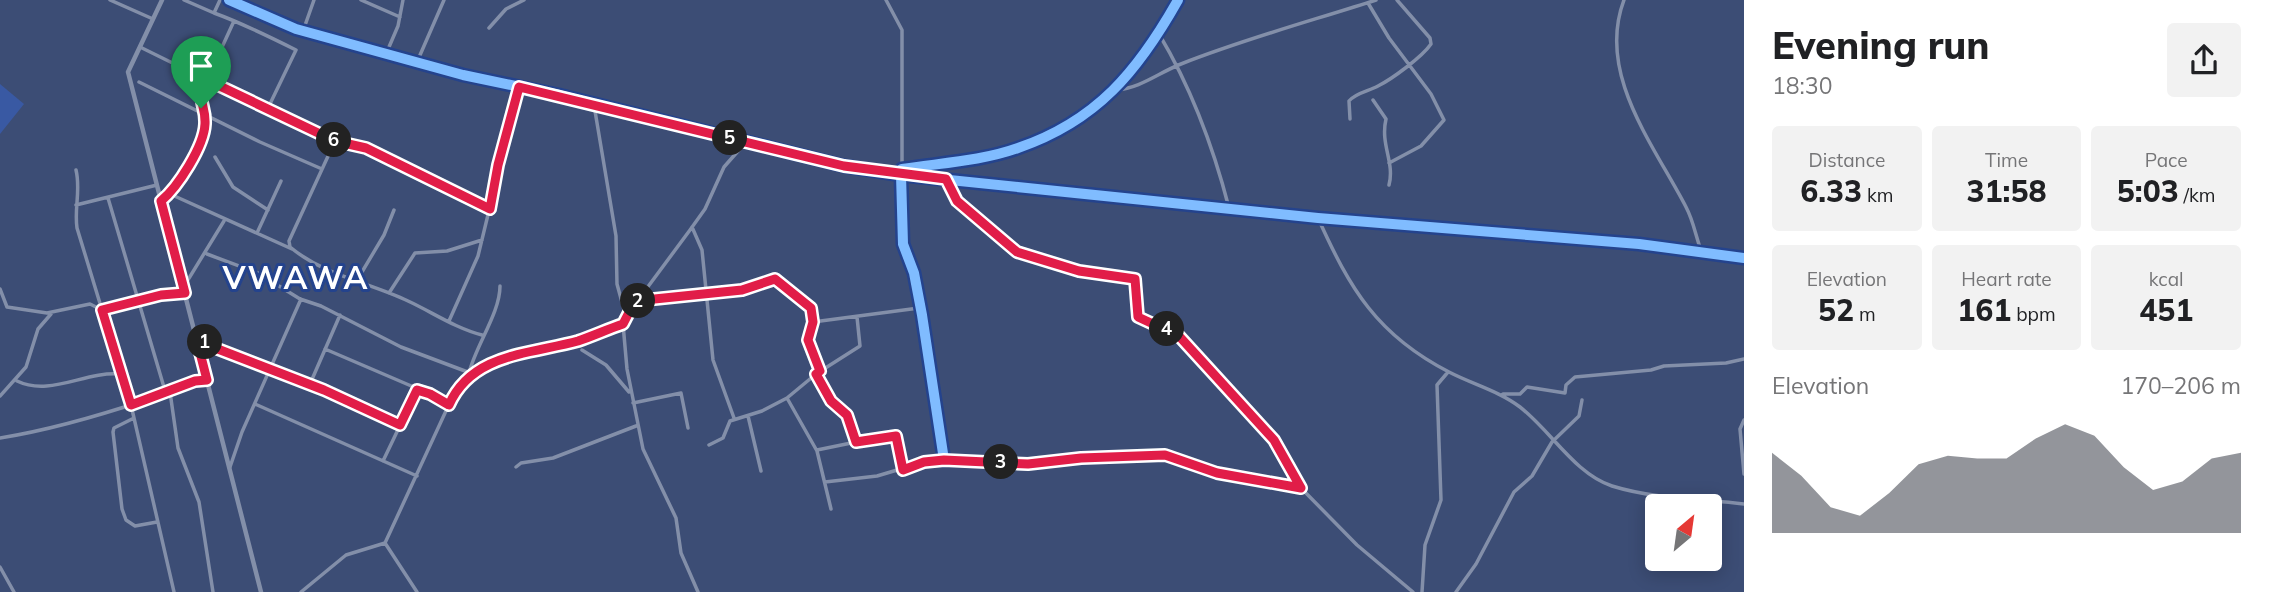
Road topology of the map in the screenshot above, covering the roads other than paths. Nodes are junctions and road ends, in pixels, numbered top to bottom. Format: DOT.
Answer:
graph roads {
  1 [pos="110,0"];
  2 [pos="162,0"];
  3 [pos="184,0"];
  4 [pos="220,0"];
  5 [pos="229,0"];
  6 [pos="314,0"];
  7 [pos="360,0"];
  8 [pos="403,0"];
  9 [pos="444,0"];
  10 [pos="524,0"];
  11 [pos="886,0"];
  12 [pos="1178,0"];
  13 [pos="1376,0"];
  14 [pos="1397,0"];
  15 [pos="1624,0"];
  16 [pos="1368,3"];
  17 [pos="214,13"];
  18 [pos="400,17"];
  19 [pos="153,19"];
  20 [pos="234,21"];
  21 [pos="489,28"];
  22 [pos="303,31"];
  23 [pos="1159,34"];
  24 [pos="140,47"];
  25 [pos="385,55"];
  26 [pos="417,63"];
  27 [pos="1408,64"];
  28 [pos="1178,65"];
  29 [pos="207,80"];
  30 [pos="139,82"];
  31 [pos="519,87"];
  32 [pos="1114,90"];
  33 [pos="1373,100"];
  34 [pos="201,102"];
  35 [pos="594,104"];
  36 [pos="268,108"];
  37 [pos="193,109"];
  38 [pos="204,116"];
  39 [pos="1350,119"];
  40 [pos="335,141"];
  41 [pos="746,142"];
  42 [pos="215,157"];
  43 [pos="1389,163"];
  44 [pos="321,169"];
  45 [pos="902,169"];
  46 [pos="76,170"];
  47 [pos="901,175"];
  48 [pos="946,179"];
  49 [pos="281,181"];
  50 [pos="157,185"];
  51 [pos="1389,185"];
  52 [pos="170,194"];
  53 [pos="108,198"];
  54 [pos="161,201"];
  55 [pos="76,205"];
  56 [pos="1229,208"];
  57 [pos="268,209"];
  58 [pos="490,209"];
  59 [pos="394,211"];
  60 [pos="1318,218"];
  61 [pos="224,221"];
  62 [pos="692,228"];
  63 [pos="257,233"];
  64 [pos="483,239"];
  65 [pos="293,250"];
  66 [pos="1702,253"];
  67 [pos="206,254"];
  68 [pos="1744,258"];
  69 [pos="356,282"];
  70 [pos="500,286"];
  71 [pos="0,289"];
  72 [pos="184,290"];
  73 [pos="388,293"];
  74 [pos="708,293"];
  75 [pos="301,299"];
  76 [pos="138,300"];
  77 [pos="635,301"];
  78 [pos="622,302"];
  79 [pos="920,307"];
  80 [pos="102,310"];
  81 [pos="51,313"];
  82 [pos="340,315"];
  83 [pos="626,317"];
  84 [pos="857,317"];
  85 [pos="449,321"];
  86 [pos="813,322"];
  87 [pos="623,324"];
  88 [pos="482,335"];
  89 [pos="197,341"];
  90 [pos="326,349"];
  91 [pos="582,350"];
  92 [pos="1744,359"];
  93 [pos="271,371"];
  94 [pos="818,372"];
  95 [pos="1448,372"];
  96 [pos="471,373"];
  97 [pos="120,374"];
  98 [pos="207,380"];
  99 [pos="17,381"];
  100 [pos="310,384"];
  101 [pos="417,390"];
  102 [pos="168,393"];
  103 [pos="631,394"];
  104 [pos="1500,394"];
  105 [pos="0,396"];
  106 [pos="787,398"];
  107 [pos="1582,400"];
  108 [pos="633,403"];
  109 [pos="255,404"];
  110 [pos="131,405"];
  111 [pos="449,405"];
  112 [pos="748,416"];
  113 [pos="134,418"];
  114 [pos="735,418"];
  115 [pos="1744,420"];
  116 [pos="400,425"];
  117 [pos="636,426"];
  118 [pos="688,428"];
  119 [pos="0,438"];
  120 [pos="1557,440"];
  121 [pos="856,442"];
  122 [pos="709,445"];
  123 [pos="817,450"];
  124 [pos="944,460"];
  125 [pos="383,461"];
  126 [pos="516,467"];
  127 [pos="230,470"];
  128 [pos="903,470"];
  129 [pos="761,471"];
  130 [pos="1744,474"];
  131 [pos="417,476"];
  132 [pos="825,482"];
  133 [pos="1301,488"];
  134 [pos="1744,504"];
  135 [pos="831,509"];
  136 [pos="157,522"];
  137 [pos="385,543"];
  138 [pos="0,567"];
  139 [pos="14,592"];
  140 [pos="174,592"];
  141 [pos="213,592"];
  142 [pos="261,592"];
  143 [pos="301,592"];
  144 [pos="417,592"];
  145 [pos="698,592"];
  146 [pos="1413,592"];
  147 [pos="1422,592"];
  148 [pos="1457,592"];
  1 -- 19 [label="street"];
  2 -- 19 [label="street"];
  3 -- 17 [label="street"];
  4 -- 17 [label="street"];
  5 -- 22 [label="street"];
  6 -- 22 [label="street"];
  7 -- 18 [label="street"];
  8 -- 18 [label="street"];
  9 -- 26 [label="street"];
  10 -- 21 [label="street"];
  11 -- 45 [label="street"];
  12 -- 23 [label="street"];
  13 -- 16 [label="street"];
  14 -- 27 [label="street"];
  15 -- 66 [label="street"];
  16 -- 27 [label="street"];
  16 -- 28 [label="street"];
  17 -- 20 [label="street"];
  18 -- 25 [label="street"];
  19 -- 24 [label="street"];
  20 -- 29 [label="street"];
  20 -- 36 [label="street"];
  22 -- 25 [label="street"];
  23 -- 28 [label="street"];
  23 -- 32 [label="street"];
  24 -- 29 [label="street"];
  24 -- 50 [label="street"];
  25 -- 26 [label="street"];
  26 -- 31 [label="street"];
  27 -- 39 [label="street"];
  27 -- 43 [label="street"];
  28 -- 32 [label="street"];
  28 -- 56 [label="street"];
  29 -- 34 [label="street"];
  29 -- 36 [label="street"];
  30 -- 37 [label="street"];
  31 -- 35 [label="street"];
  31 -- 58 [label="street"];
  32 -- 45 [label="street"];
  33 -- 43 [label="street"];
  34 -- 37 [label="street"];
  34 -- 38 [label="street"];
  35 -- 41 [label="street"];
  35 -- 78 [label="street"];
  36 -- 40 [label="street"];
  37 -- 38 [label="street"];
  38 -- 44 [label="street"];
  38 -- 52 [label="street"];
  40 -- 44 [label="street"];
  40 -- 58 [label="street"];
  41 -- 47 [label="street"];
  41 -- 62 [label="street"];
  42 -- 57 [label="street"];
  43 -- 51 [label="street"];
  44 -- 65 [label="street"];
  45 -- 47 [label="street"];
  46 -- 55 [label="street"];
  47 -- 48 [label="street"];
  47 -- 79 [label="street"];
  48 -- 56 [label="street"];
  48 -- 133 [label="street"];
  49 -- 57 [label="street"];
  50 -- 53 [label="street"];
  50 -- 54 [label="street"];
  52 -- 54 [label="street"];
  52 -- 61 [label="street"];
  53 -- 55 [label="street"];
  53 -- 76 [label="street"];
  54 -- 72 [label="street"];
  55 -- 80 [label="street"];
  56 -- 60 [label="street"];
  57 -- 63 [label="street"];
  58 -- 64 [label="street"];
  59 -- 69 [label="street"];
  60 -- 66 [label="street"];
  60 -- 95 [label="street"];
  61 -- 63 [label="street"];
  61 -- 67 [label="street"];
  62 -- 74 [label="street"];
  62 -- 77 [label="street"];
  63 -- 65 [label="street"];
  64 -- 73 [label="street"];
  64 -- 85 [label="street"];
  65 -- 69 [label="street"];
  66 -- 68 [label="street"];
  67 -- 72 [label="street"];
  67 -- 75 [label="street"];
  69 -- 73 [label="street"];
  70 -- 88 [label="street"];
  71 -- 81 [label="street"];
  72 -- 76 [label="street"];
  72 -- 89 [label="street"];
  73 -- 85 [label="street"];
  74 -- 77 [label="street"];
  74 -- 86 [label="street"];
  74 -- 114 [label="street"];
  75 -- 82 [label="street"];
  75 -- 93 [label="street"];
  76 -- 80 [label="street"];
  76 -- 102 [label="street"];
  77 -- 78 [label="street"];
  77 -- 83 [label="street"];
  78 -- 83 [label="street"];
  79 -- 84 [label="street"];
  79 -- 124 [label="street"];
  80 -- 81 [label="street"];
  80 -- 97 [label="street"];
  81 -- 99 [label="street"];
  82 -- 90 [label="street"];
  82 -- 96 [label="street"];
  83 -- 87 [label="street"];
  84 -- 86 [label="street"];
  84 -- 94 [label="street"];
  85 -- 88 [label="street"];
  86 -- 94 [label="street"];
  87 -- 96 [label="street"];
  87 -- 103 [label="street"];
  88 -- 96 [label="street"];
  89 -- 93 [label="street"];
  89 -- 98 [label="street"];
  90 -- 100 [label="street"];
  90 -- 101 [label="street"];
  91 -- 103 [label="street"];
  92 -- 104 [label="street"];
  93 -- 100 [label="street"];
  93 -- 109 [label="street"];
  94 -- 106 [label="street"];
  94 -- 121 [label="street"];
  95 -- 104 [label="street"];
  95 -- 147 [label="street"];
  96 -- 111 [label="street"];
  97 -- 99 [label="street"];
  97 -- 110 [label="street"];
  98 -- 102 [label="street"];
  98 -- 127 [label="street"];
  99 -- 105 [label="street"];
  100 -- 116 [label="street"];
  101 -- 111 [label="street"];
  101 -- 116 [label="street"];
  102 -- 110 [label="street"];
  102 -- 141 [label="street"];
  103 -- 108 [label="street"];
  104 -- 120 [label="street"];
  106 -- 112 [label="street"];
  106 -- 123 [label="street"];
  107 -- 120 [label="street"];
  108 -- 117 [label="street"];
  108 -- 118 [label="street"];
  109 -- 125 [label="street"];
  109 -- 127 [label="street"];
  110 -- 113 [label="street"];
  110 -- 119 [label="street"];
  111 -- 131 [label="street"];
  112 -- 114 [label="street"];
  112 -- 129 [label="street"];
  113 -- 136 [label="street"];
  113 -- 136 [label="street"];
  114 -- 122 [label="street"];
  115 -- 130 [label="street"];
  116 -- 125 [label="street"];
  117 -- 126 [label="street"];
  117 -- 145 [label="street"];
  120 -- 134 [label="street"];
  120 -- 148 [label="street"];
  121 -- 123 [label="street"];
  121 -- 128 [label="street"];
  123 -- 132 [label="street"];
  124 -- 128 [label="street"];
  124 -- 133 [label="street"];
  125 -- 131 [label="street"];
  127 -- 142 [label="street"];
  128 -- 132 [label="street"];
  131 -- 137 [label="street"];
  132 -- 135 [label="street"];
  133 -- 146 [label="street"];
  136 -- 140 [label="street"];
  137 -- 143 [label="street"];
  137 -- 144 [label="street"];
  138 -- 139 [label="street"];
}
